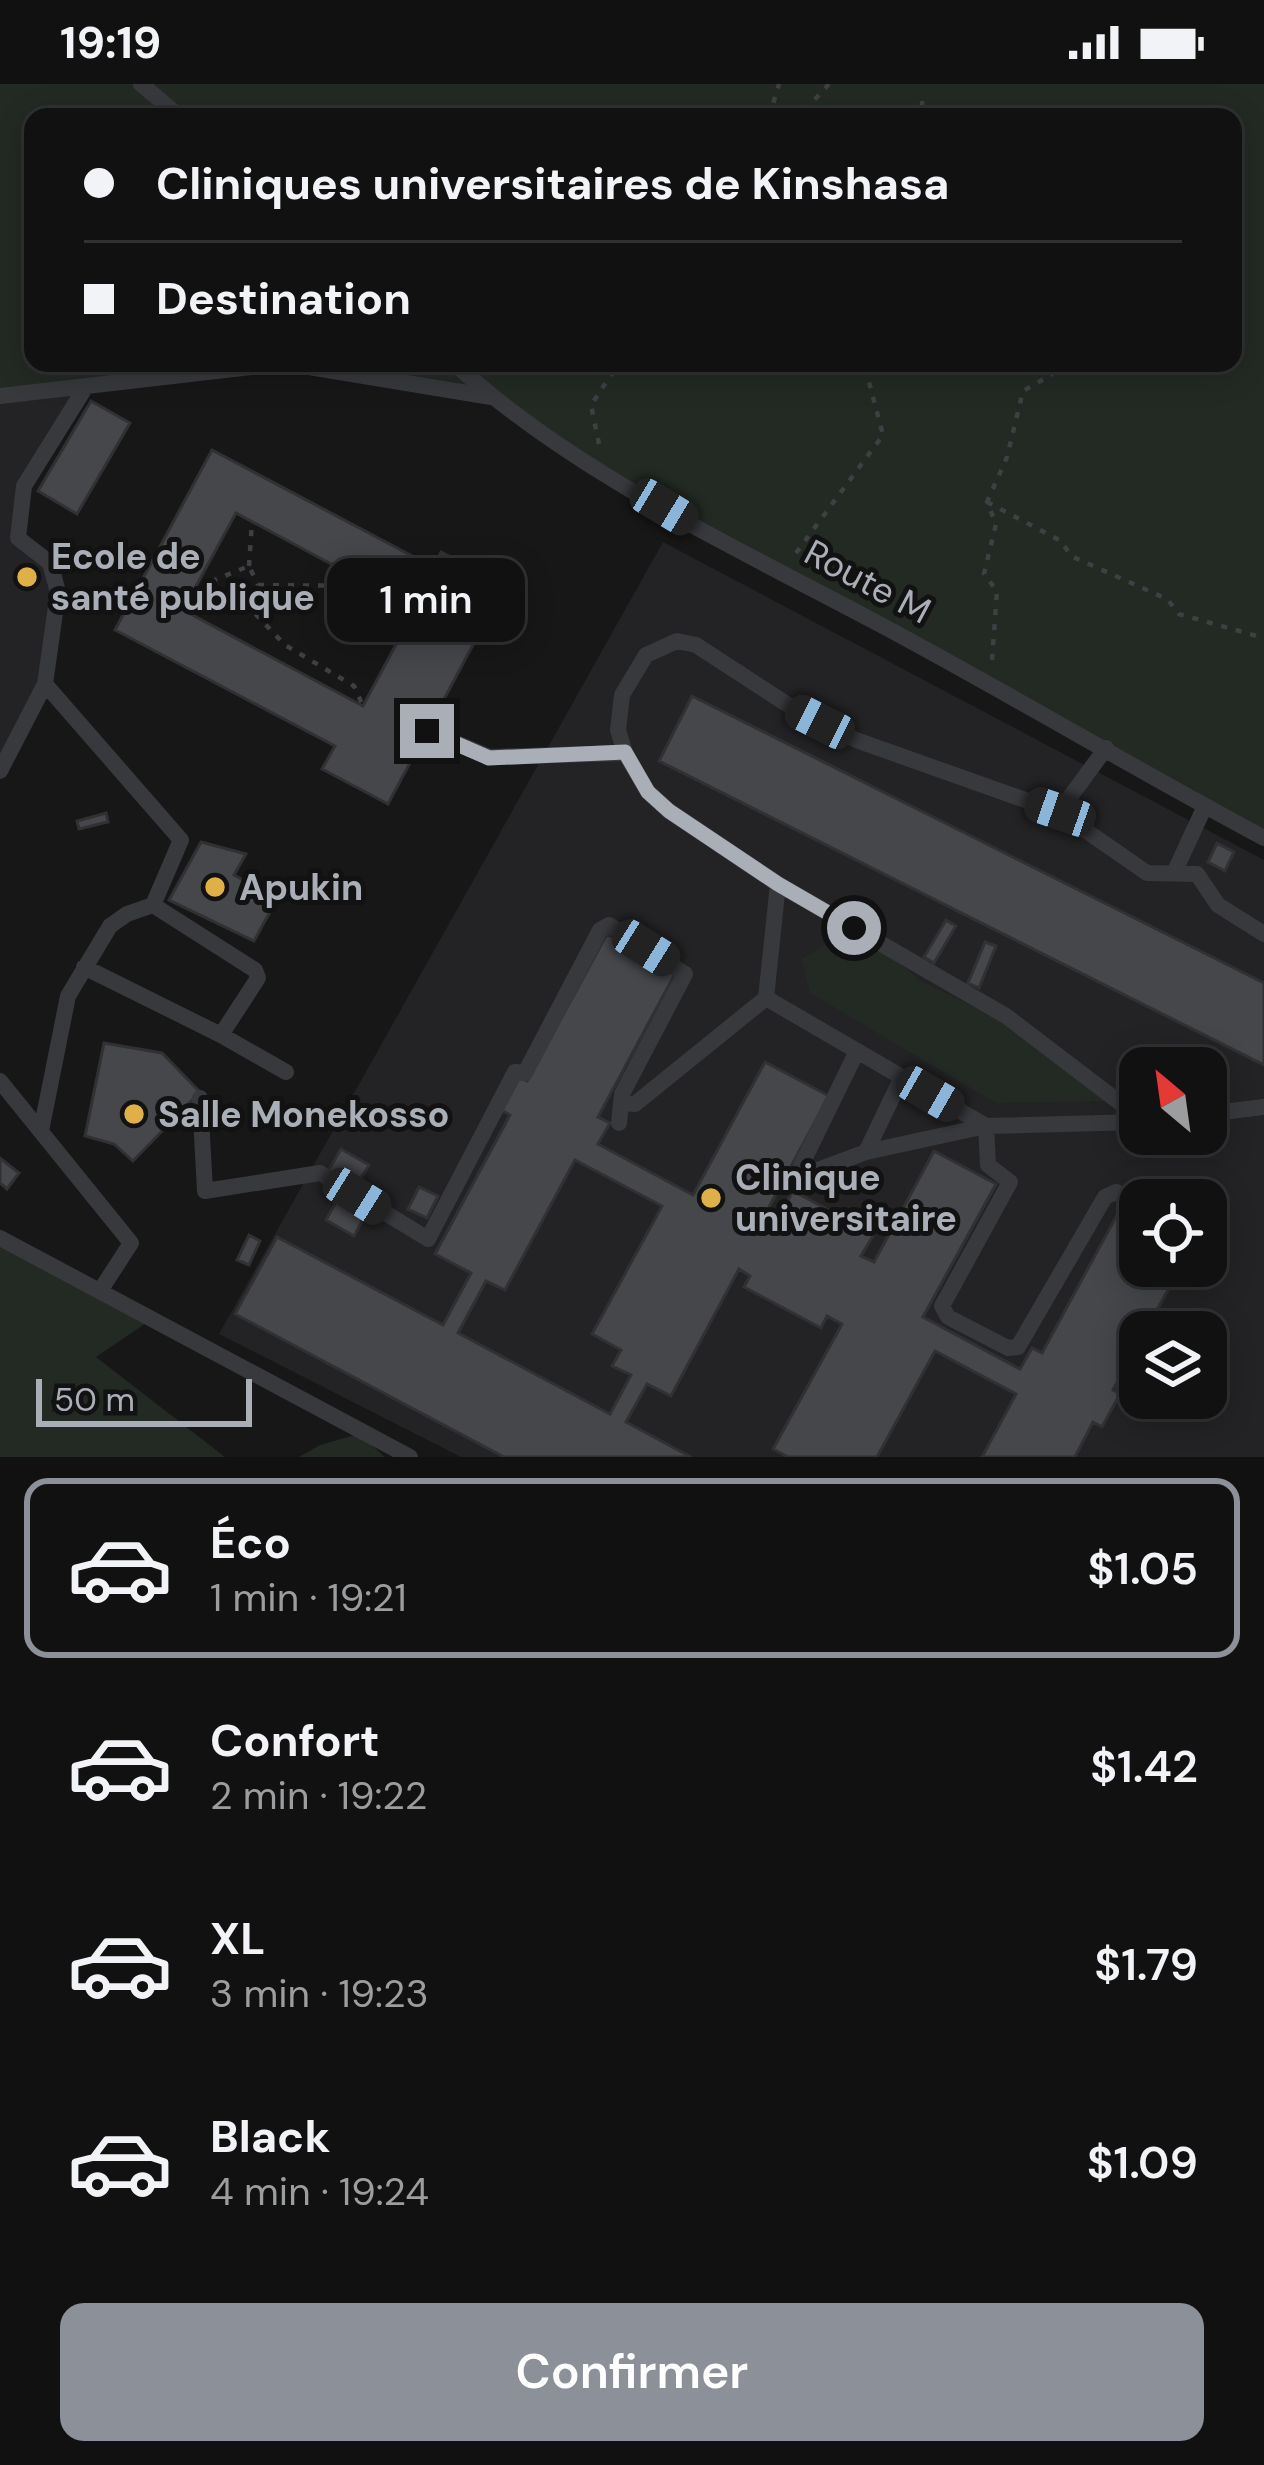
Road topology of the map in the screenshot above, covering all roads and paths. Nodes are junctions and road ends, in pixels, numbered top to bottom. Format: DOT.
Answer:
graph roads {
  1 [pos="141,84"];
  2 [pos="829,84"];
  3 [pos="922,101"];
  4 [pos="169,108"];
  5 [pos="806,108"];
  6 [pos="922,108"];
  7 [pos="213,372"];
  8 [pos="338,372"];
  9 [pos="464,372"];
  10 [pos="613,372"];
  11 [pos="866,372"];
  12 [pos="1051,372"];
  13 [pos="1054,372"];
  14 [pos="1052,375"];
  15 [pos="85,388"];
  16 [pos="0,396"];
  17 [pos="491,398"];
  18 [pos="604,471"];
  19 [pos="987,502"];
  20 [pos="252,522"];
  21 [pos="249,566"];
  22 [pos="782,572"];
  23 [pos="258,585"];
  24 [pos="373,586"];
  25 [pos="245,603"];
  26 [pos="208,607"];
  27 [pos="183,610"];
  28 [pos="1264,638"];
  29 [pos="990,683"];
  30 [pos="45,684"];
  31 [pos="363,706"];
  32 [pos="427,731"];
  33 [pos="1106,748"];
  34 [pos="625,752"];
  35 [pos="0,771"];
  36 [pos="1205,806"];
  37 [pos="1060,812"];
  38 [pos="1264,838"];
  39 [pos="1174,873"];
  40 [pos="778,884"];
  41 [pos="153,905"];
  42 [pos="1264,934"];
  43 [pos="84,968"];
  44 [pos="766,998"];
  45 [pos="221,1035"];
  46 [pos="856,1053"];
  47 [pos="286,1072"];
  48 [pos="902,1077"];
  49 [pos="0,1081"];
  50 [pos="200,1098"];
  51 [pos="623,1103"];
  52 [pos="1119,1104"];
  53 [pos="1264,1107"];
  54 [pos="1227,1111"];
  55 [pos="1119,1121"];
  56 [pos="619,1123"];
  57 [pos="986,1126"];
  58 [pos="41,1132"];
  59 [pos="866,1152"];
  60 [pos="1119,1193"];
  61 [pos="0,1238"];
  62 [pos="100,1292"];
  63 [pos="410,1457"];
  1 -- 4 [label="lane"];
  2 -- 5 [label="path"];
  3 -- 6 [label="path"];
  7 -- 15 [label="lane"];
  8 -- 17 [label="lane"];
  9 -- 17 [label="lane, Route M"];
  10 -- 18 [label="path"];
  11 -- 22 [label="path"];
  12 -- 14 [label="path"];
  13 -- 14 [label="path"];
  14 -- 19 [label="path"];
  15 -- 16 [label="lane"];
  15 -- 30 [label="lane"];
  17 -- 18 [label="lane, Route M"];
  18 -- 22 [label="lane, Route M"];
  19 -- 28 [label="path"];
  19 -- 29 [label="path"];
  20 -- 21 [label="path"];
  21 -- 23 [label="path"];
  21 -- 26 [label="path"];
  22 -- 29 [label="lane, Route M"];
  23 -- 24 [label="path"];
  23 -- 25 [label="path"];
  25 -- 26 [label="path"];
  25 -- 31 [label="path"];
  26 -- 27 [label="path"];
  29 -- 33 [label="lane, Route M"];
  30 -- 35 [label="lane"];
  30 -- 41 [label="lane"];
  32 -- 34 [label="lane"];
  33 -- 36 [label="lane, Route M"];
  33 -- 37 [label="lane"];
  34 -- 37 [label="lane"];
  34 -- 40 [label="lane"];
  36 -- 38 [label="lane, Route M"];
  36 -- 39 [label="lane"];
  37 -- 39 [label="lane"];
  39 -- 42 [label="lane"];
  40 -- 44 [label="lane"];
  40 -- 52 [label="lane"];
  41 -- 43 [label="lane"];
  41 -- 45 [label="lane"];
  43 -- 45 [label="lane"];
  43 -- 58 [label="lane"];
  44 -- 46 [label="lane"];
  44 -- 51 [label="lane"];
  45 -- 47 [label="lane"];
  46 -- 48 [label="lane"];
  46 -- 59 [label="lane"];
  48 -- 57 [label="lane"];
  48 -- 59 [label="lane"];
  49 -- 58 [label="lane"];
  50 -- 51 [label="lane"];
  51 -- 56 [label="lane"];
  53 -- 54 [label="lane"];
  55 -- 57 [label="lane"];
  57 -- 59 [label="lane"];
  57 -- 60 [label="lane"];
  58 -- 62 [label="lane"];
  61 -- 62 [label="lane"];
  62 -- 63 [label="lane"];
}
